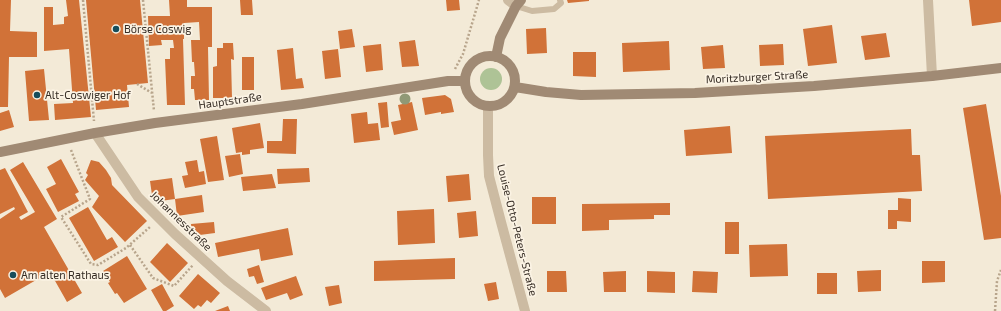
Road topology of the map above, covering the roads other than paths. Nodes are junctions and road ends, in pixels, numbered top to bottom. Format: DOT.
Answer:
graph roads {
  1 [pos="560,0"];
  2 [pos="928,0"];
  3 [pos="515,2"];
  4 [pos="496,57"];
  5 [pos="1001,68"];
  6 [pos="932,76"];
  7 [pos="465,81"];
  8 [pos="515,87"];
  9 [pos="488,106"];
  10 [pos="95,133"];
  11 [pos="0,152"];
  12 [pos="266,311"];
  13 [pos="525,311"];
  1 -- 3 [label="lane"];
  2 -- 6 [label="street"];
  3 -- 4 [label="main road"];
  4 -- 7 [label="main road"];
  4 -- 8 [label="main road"];
  5 -- 6 [label="main road, Moritzburger Straße"];
  6 -- 8 [label="main road, Moritzburger Straße"];
  7 -- 9 [label="main road"];
  7 -- 10 [label="main road, Hauptstraße"];
  8 -- 9 [label="main road"];
  9 -- 13 [label="street, Louise-Otto-Peters-Straße"];
  10 -- 11 [label="main road, Hauptstraße"];
  10 -- 12 [label="street, Johannesstraße"];
}
